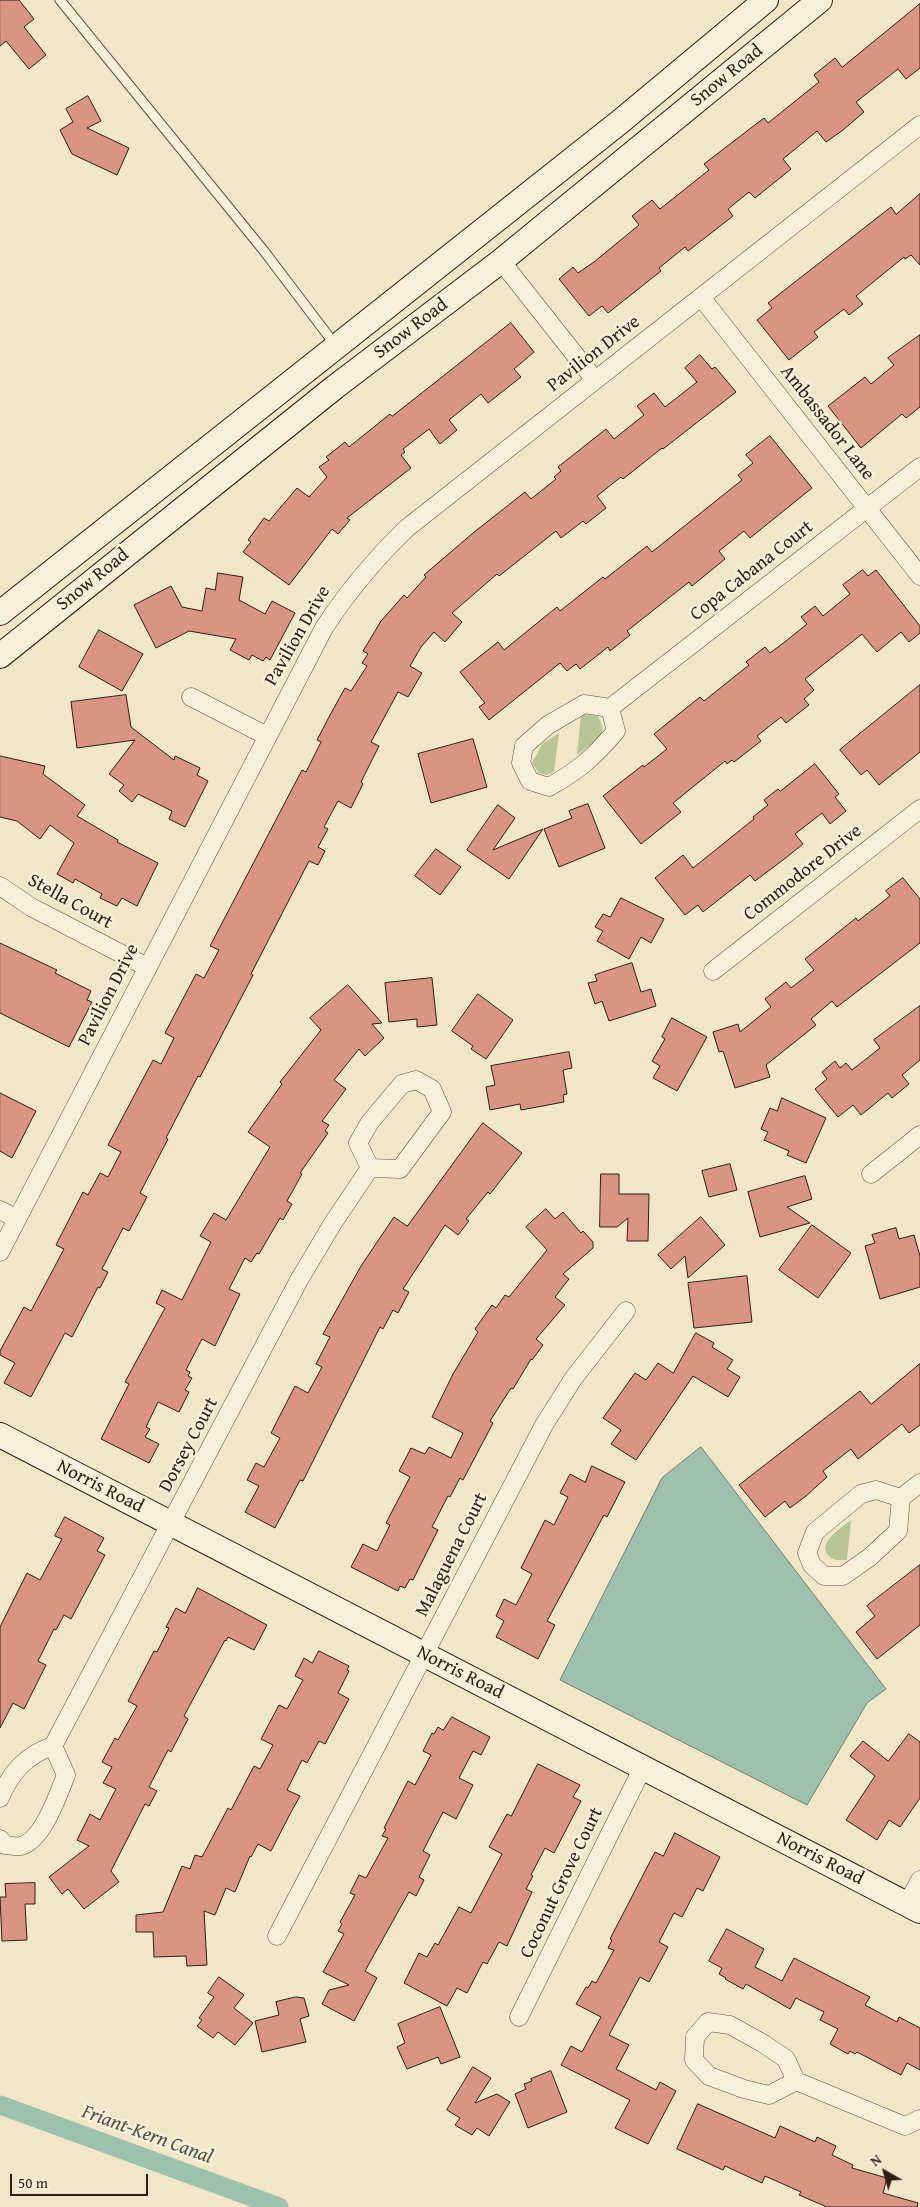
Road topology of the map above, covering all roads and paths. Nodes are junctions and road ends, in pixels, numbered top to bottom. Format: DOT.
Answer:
graph roads {
  1 [pos="60,0"];
  2 [pos="766,0"];
  3 [pos="820,0"];
  4 [pos="621,121"];
  5 [pos="920,125"];
  6 [pos="501,261"];
  7 [pos="701,297"];
  8 [pos="329,352"];
  9 [pos="595,380"];
  10 [pos="343,381"];
  11 [pos="920,467"];
  12 [pos="867,508"];
  13 [pos="920,576"];
  14 [pos="0,613"];
  15 [pos="0,656"];
  16 [pos="191,697"];
  17 [pos="610,708"];
  18 [pos="267,736"];
  19 [pos="920,809"];
  20 [pos="0,886"];
  21 [pos="147,968"];
  22 [pos="713,972"];
  23 [pos="920,1135"];
  24 [pos="370,1168"];
  25 [pos="871,1174"];
  26 [pos="0,1210"];
  27 [pos="17,1219"];
  28 [pos="0,1252"];
  29 [pos="626,1311"];
  30 [pos="0,1435"];
  31 [pos="920,1483"];
  32 [pos="901,1498"];
  33 [pos="172,1524"];
  34 [pos="424,1654"];
  35 [pos="54,1746"];
  36 [pos="643,1768"];
  37 [pos="0,1798"];
  38 [pos="0,1840"];
  39 [pos="920,1880"];
  40 [pos="914,1908"];
  41 [pos="277,1936"];
  42 [pos="520,2016"];
  43 [pos="796,2081"];
  44 [pos="920,2119"];
  1 -- 8 [label="lane"];
  2 -- 4 [label="main road, Snow Road"];
  3 -- 6 [label="main road, Snow Road"];
  4 -- 6 [label="main road"];
  4 -- 8 [label="main road, Snow Road"];
  5 -- 7 [label="street, Pavilion Drive"];
  6 -- 9 [label="street"];
  6 -- 10 [label="main road, Snow Road"];
  7 -- 9 [label="street, Pavilion Drive"];
  7 -- 12 [label="street, Ambassador Lane"];
  8 -- 10 [label="main road"];
  8 -- 14 [label="main road, Snow Road"];
  9 -- 18 [label="street, Pavilion Drive"];
  10 -- 15 [label="main road, Snow Road"];
  11 -- 12 [label="street, Copa Cabana Court"];
  12 -- 13 [label="street, Ambassador Lane"];
  12 -- 17 [label="street, Copa Cabana Court"];
  16 -- 18 [label="street"];
  17 -- 17 [label="street"];
  18 -- 21 [label="street, Pavilion Drive"];
  19 -- 22 [label="street, Commodore Drive"];
  20 -- 21 [label="street, Stella Court"];
  21 -- 27 [label="street, Pavilion Drive"];
  23 -- 25 [label="street"];
  24 -- 24 [label="street"];
  24 -- 33 [label="street, Dorsey Court"];
  26 -- 27 [label="street"];
  27 -- 28 [label="street, Pavilion Drive"];
  29 -- 34 [label="street, Malaguena Court"];
  30 -- 33 [label="main road, Norris Road"];
  31 -- 32 [label="street"];
  32 -- 32 [label="street"];
  33 -- 34 [label="main road, Norris Road"];
  33 -- 35 [label="street, Dorsey Court"];
  34 -- 36 [label="main road, Norris Road"];
  34 -- 41 [label="street, Malaguena Court"];
  35 -- 37 [label="street"];
  35 -- 38 [label="street"];
  36 -- 40 [label="main road, Norris Road"];
  36 -- 42 [label="street, Coconut Grove Court"];
  39 -- 40 [label="street"];
  43 -- 43 [label="street"];
  43 -- 44 [label="street"];
}
